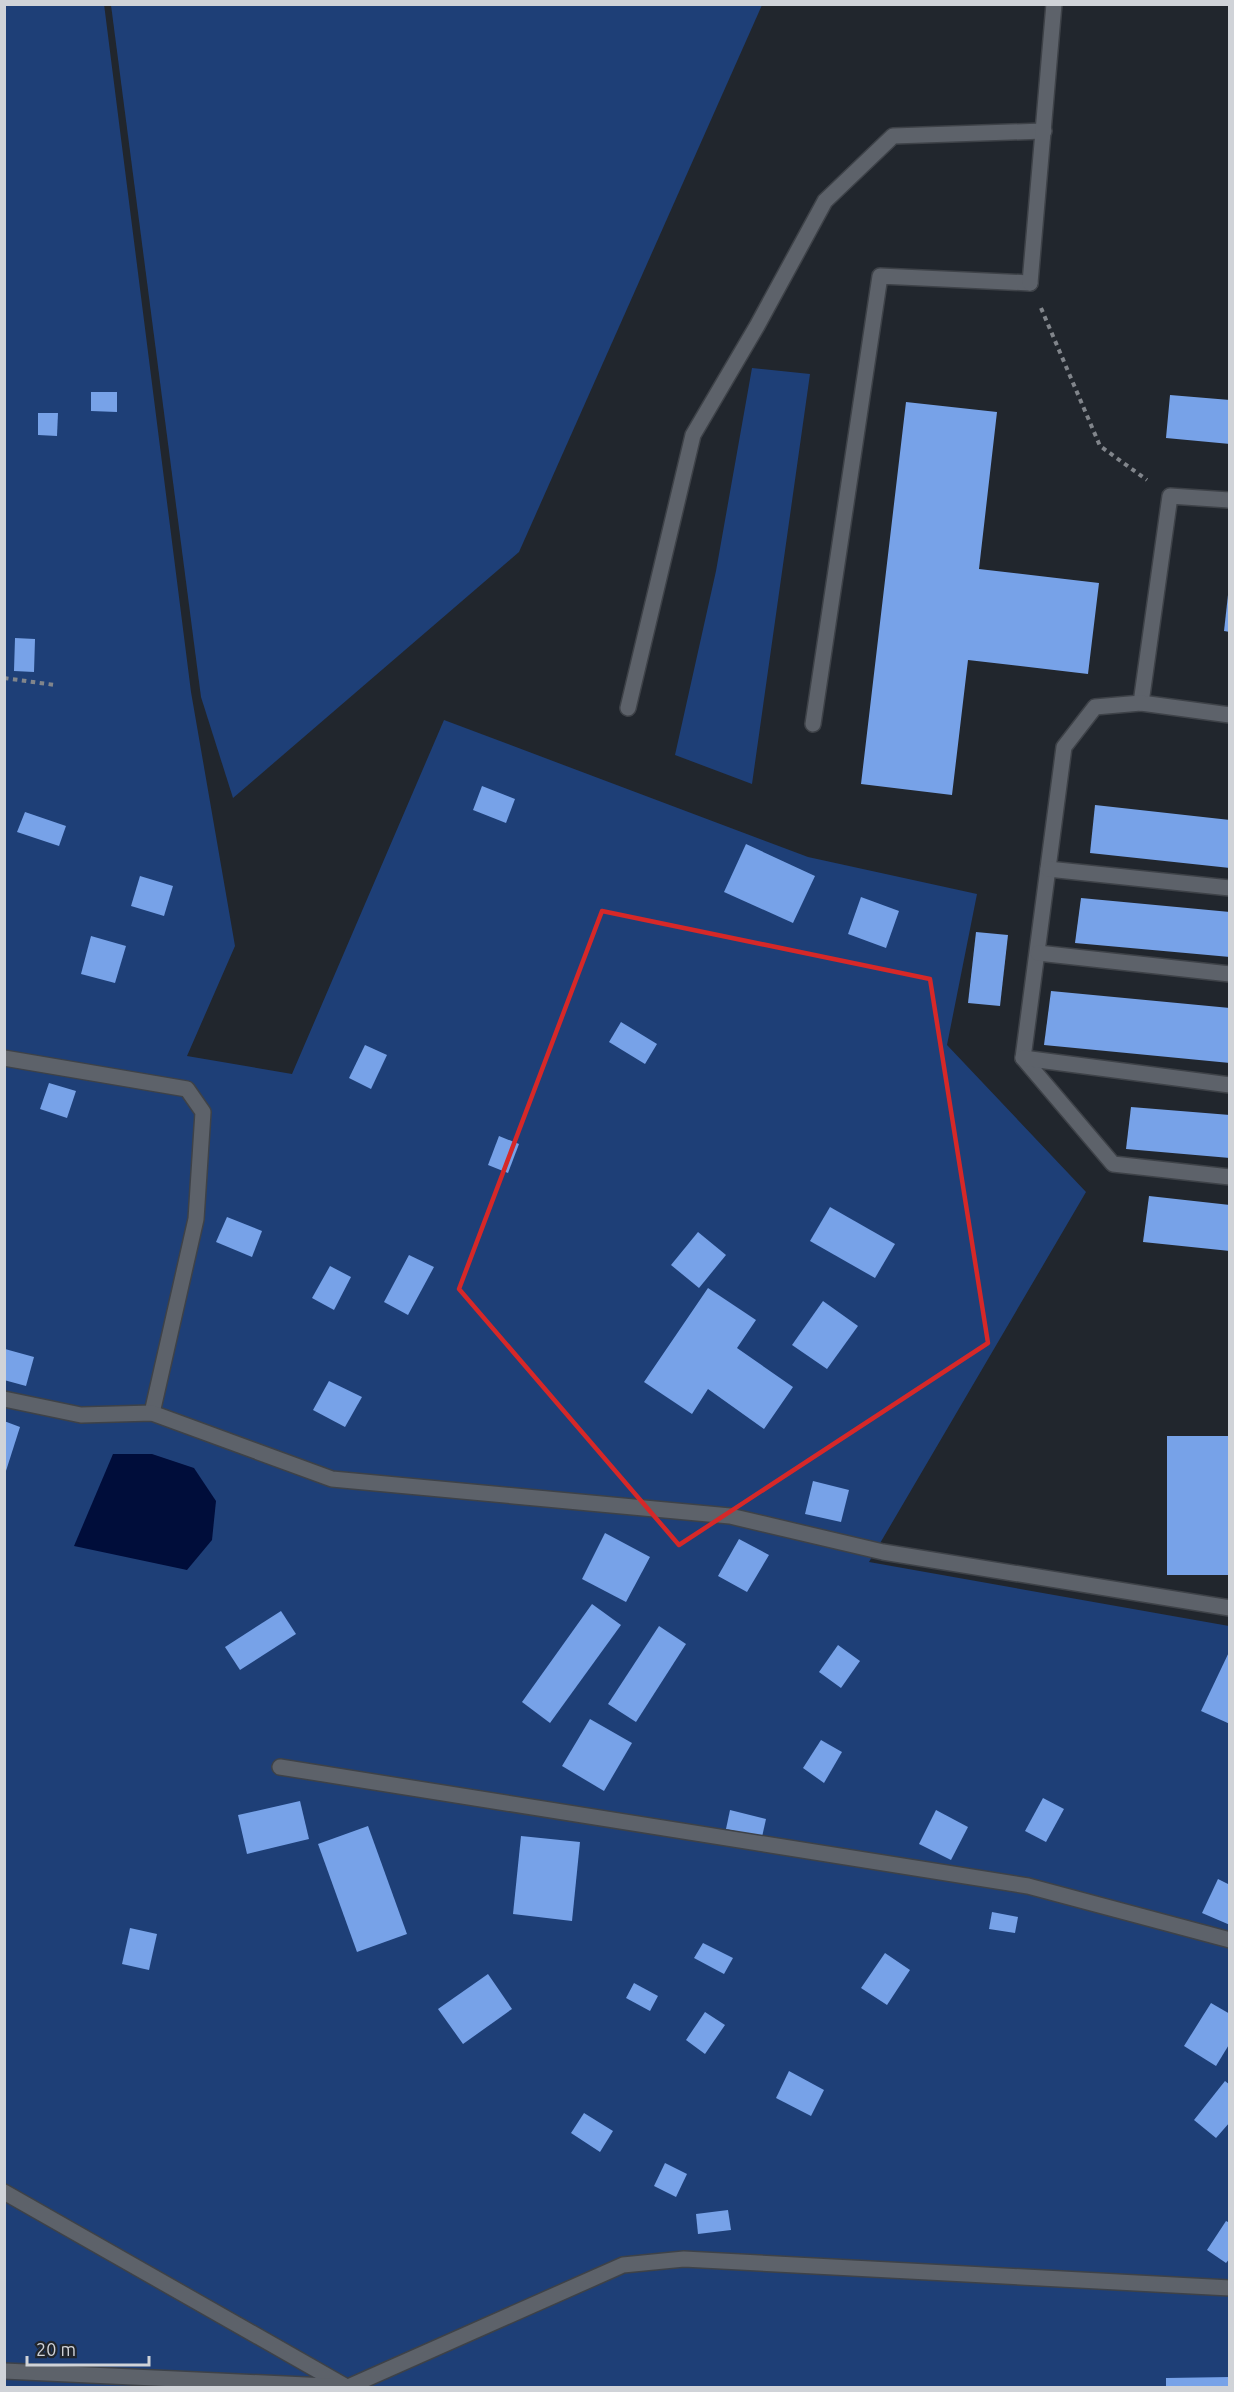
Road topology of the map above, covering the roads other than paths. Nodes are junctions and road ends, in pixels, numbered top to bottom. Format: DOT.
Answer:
graph roads {
  1 [pos="1054,4"];
  2 [pos="1044,131"];
  3 [pos="1229,500"];
  4 [pos="1141,703"];
  5 [pos="628,708"];
  6 [pos="1230,715"];
  7 [pos="813,724"];
  8 [pos="1048,869"];
  9 [pos="1230,888"];
  10 [pos="1038,953"];
  11 [pos="1230,974"];
  12 [pos="4,1058"];
  13 [pos="1023,1058"];
  14 [pos="1230,1085"];
  15 [pos="1230,1177"];
  16 [pos="4,1399"];
  17 [pos="152,1413"];
  18 [pos="1230,1608"];
  19 [pos="280,1767"];
  20 [pos="1230,1940"];
  21 [pos="4,2192"];
  22 [pos="1230,2288"];
  23 [pos="4,2371"];
  24 [pos="348,2387"];
  1 -- 2 [label="street"];
  2 -- 5 [label="street"];
  2 -- 7 [label="street"];
  3 -- 4 [label="street"];
  4 -- 6 [label="street"];
  4 -- 8 [label="street"];
  8 -- 9 [label="street"];
  8 -- 10 [label="street"];
  10 -- 11 [label="street"];
  10 -- 13 [label="street"];
  12 -- 17 [label="street"];
  13 -- 14 [label="street"];
  13 -- 15 [label="street"];
  16 -- 17 [label="street"];
  17 -- 18 [label="street"];
  19 -- 20 [label="street"];
  21 -- 24 [label="street"];
  22 -- 24 [label="street"];
  23 -- 24 [label="street"];
}
